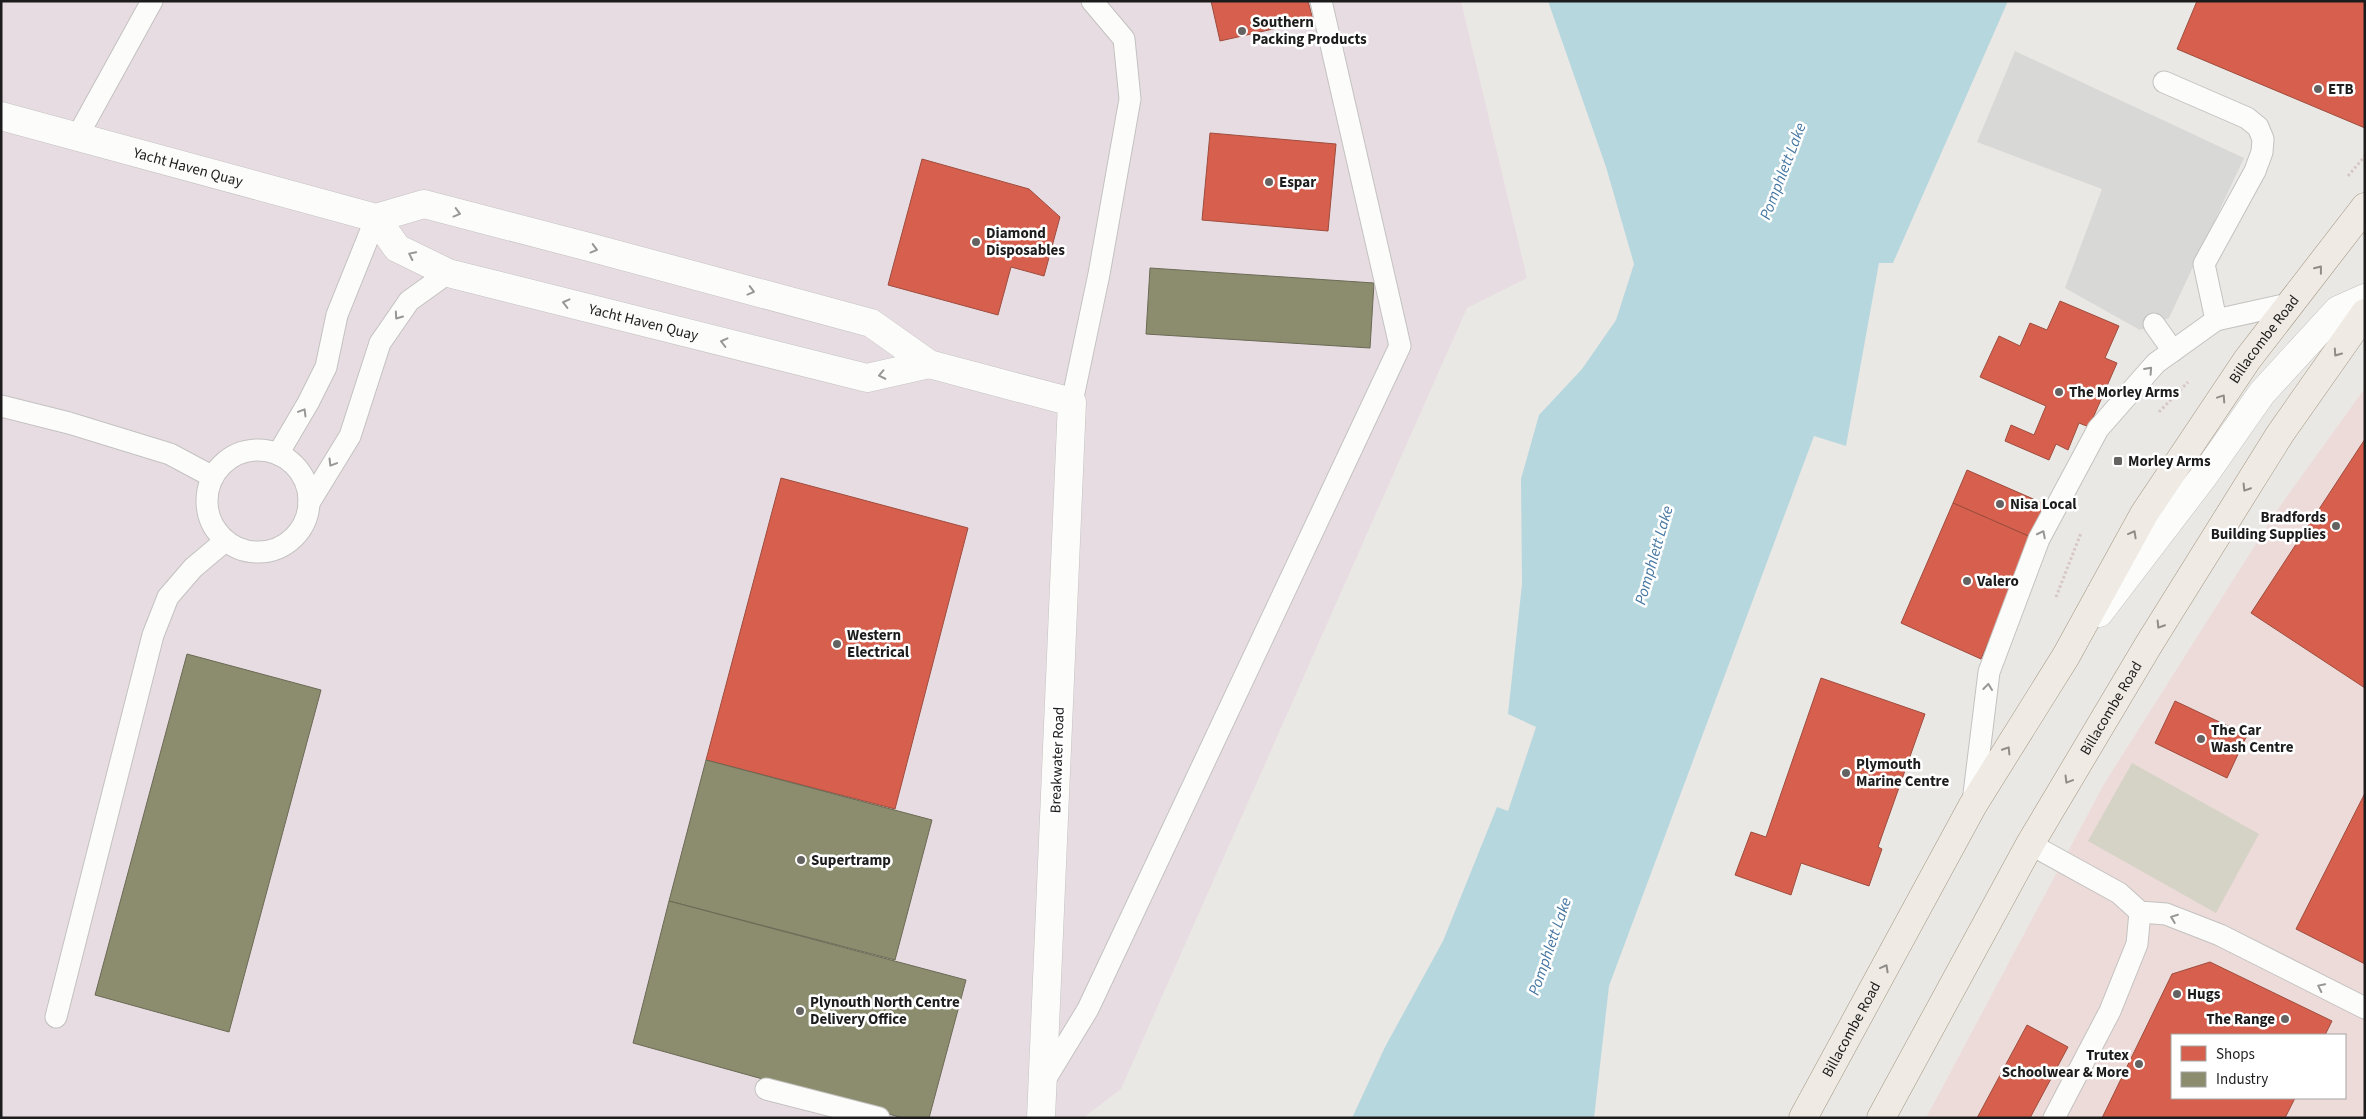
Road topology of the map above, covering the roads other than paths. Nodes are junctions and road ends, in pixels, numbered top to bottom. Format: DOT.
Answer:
graph roads {
  1 [pos="152,1"];
  2 [pos="1092,1"];
  3 [pos="1321,1"];
  4 [pos="2164,82"];
  5 [pos="1,116"];
  6 [pos="77,137"];
  7 [pos="2365,207"];
  8 [pos="376,218"];
  9 [pos="448,273"];
  10 [pos="2365,298"];
  11 [pos="2293,303"];
  12 [pos="2365,313"];
  13 [pos="2216,320"];
  14 [pos="2154,324"];
  15 [pos="2173,351"];
  16 [pos="929,364"];
  17 [pos="1072,402"];
  18 [pos="1,406"];
  19 [pos="278,454"];
  20 [pos="213,477"];
  21 [pos="309,503"];
  22 [pos="225,541"];
  23 [pos="2066,656"];
  24 [pos="1973,805"];
  25 [pos="2030,844"];
  26 [pos="2140,912"];
  27 [pos="2365,1008"];
  28 [pos="56,1018"];
  29 [pos="1043,1083"];
  30 [pos="766,1090"];
  31 [pos="879,1118"];
  32 [pos="1041,1118"];
  33 [pos="1803,1118"];
  34 [pos="1881,1118"];
  35 [pos="2054,1118"];
  1 -- 6 [label="lane"];
  2 -- 17 [label="lane"];
  3 -- 29 [label="lane"];
  4 -- 13 [label="lane"];
  5 -- 6 [label="street, Yacht Haven Quay"];
  6 -- 8 [label="street, Yacht Haven Quay"];
  11 -- 7 [label="main road, Billacombe Road, one-way"];
  9 -- 8 [label="street, Yacht Haven Quay, one-way"];
  8 -- 16 [label="street, Yacht Haven Quay, one-way"];
  19 -- 8 [label="lane, one-way"];
  16 -- 9 [label="street, Yacht Haven Quay, one-way"];
  9 -- 21 [label="lane, one-way"];
  10 -- 23 [label="street, Billacombe Road"];
  11 -- 13 [label="lane"];
  23 -- 11 [label="main road, Billacombe Road, one-way"];
  12 -- 25 [label="main road, Billacombe Road, one-way"];
  13 -- 15 [label="lane"];
  14 -- 15 [label="lane"];
  24 -- 15 [label="lane, one-way"];
  16 -- 17 [label="street, Yacht Haven Quay"];
  17 -- 29 [label="street, Breakwater Road"];
  18 -- 20 [label="lane"];
  19 -- 20 [label="lane"];
  19 -- 21 [label="lane"];
  20 -- 22 [label="lane"];
  21 -- 22 [label="lane"];
  22 -- 28 [label="lane"];
  24 -- 23 [label="main road, Billacombe Road, one-way"];
  33 -- 24 [label="main road, Billacombe Road, one-way"];
  25 -- 26 [label="lane"];
  25 -- 34 [label="main road, Billacombe Road"];
  27 -- 26 [label="lane, one-way"];
  26 -- 35 [label="lane"];
  29 -- 32 [label="street, Breakwater Road"];
  30 -- 31 [label="lane"];
}
